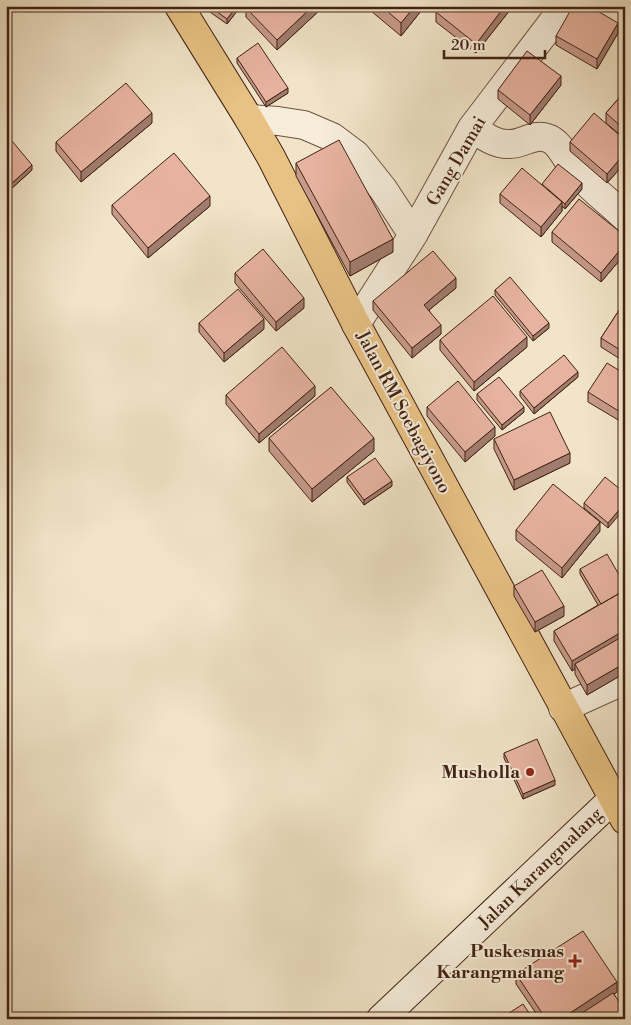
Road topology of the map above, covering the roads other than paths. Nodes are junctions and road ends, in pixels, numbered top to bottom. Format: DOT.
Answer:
graph roads {
  1 [pos="179,6"];
  2 [pos="565,6"];
  3 [pos="249,119"];
  4 [pos="472,128"];
  5 [pos="625,217"];
  6 [pos="413,235"];
  7 [pos="356,324"];
  8 [pos="625,680"];
  9 [pos="563,708"];
  10 [pos="619,810"];
  11 [pos="381,1019"];
  1 -- 3 [label="main road, Jalan RM Soebagiyono"];
  2 -- 4 [label="street, Gang Damai"];
  3 -- 6 [label="street"];
  3 -- 7 [label="main road, Jalan RM Soebagiyono"];
  4 -- 5 [label="street"];
  4 -- 6 [label="street, Gang Damai"];
  6 -- 7 [label="street, Gang Damai"];
  7 -- 9 [label="main road, Jalan RM Soebagiyono"];
  8 -- 9 [label="street"];
  9 -- 10 [label="main road, Jalan RM Soebagiyono"];
  10 -- 11 [label="street, Jalan Karangmalang"];
}
